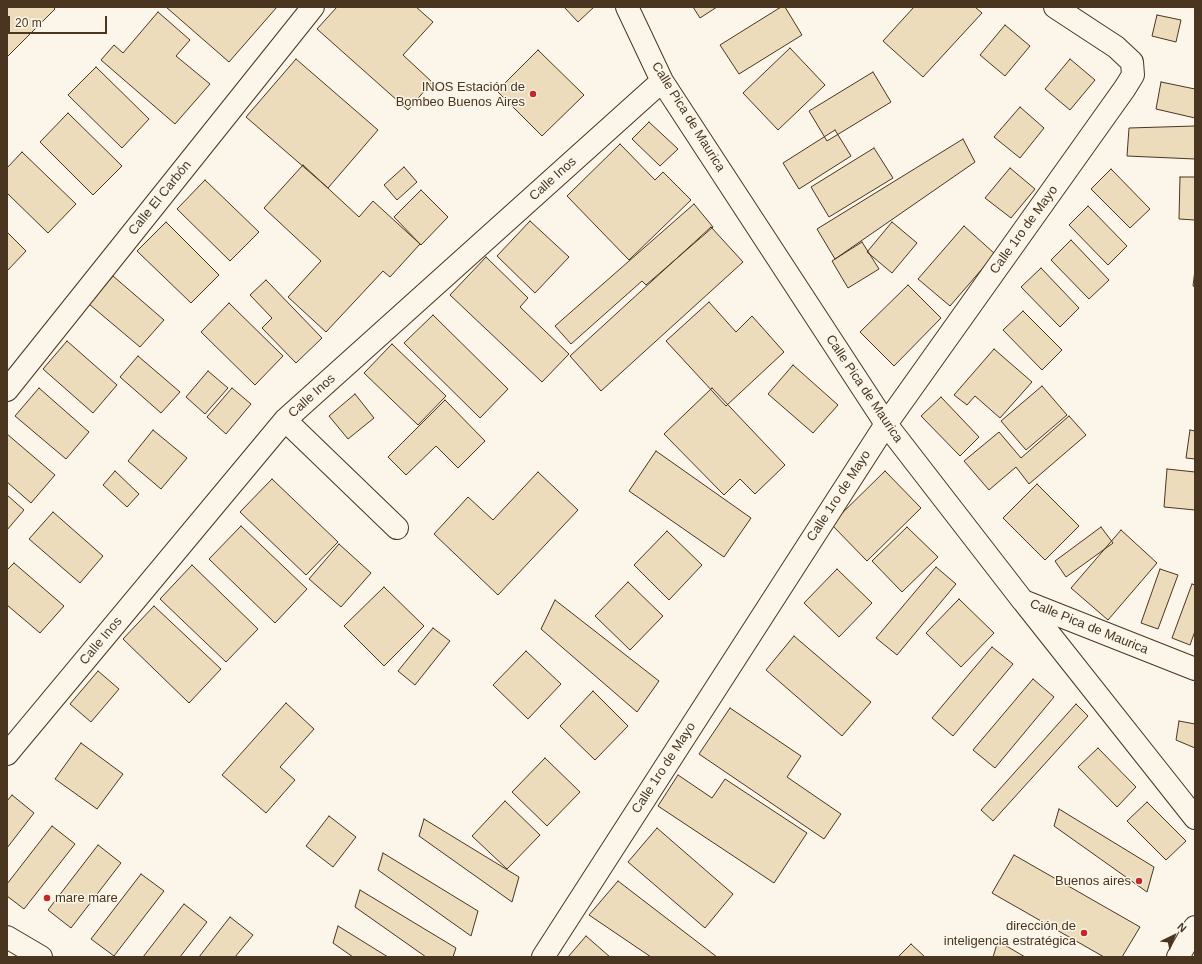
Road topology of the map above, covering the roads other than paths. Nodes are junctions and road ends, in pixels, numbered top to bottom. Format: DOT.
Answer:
graph roads {
  1 [pos="313,7"];
  2 [pos="627,7"];
  3 [pos="1055,7"];
  4 [pos="662,81"];
  5 [pos="7,390"];
  6 [pos="285,420"];
  7 [pos="886,424"];
  8 [pos="397,528"];
  9 [pos="1023,601"];
  10 [pos="1195,669"];
  11 [pos="7,754"];
  12 [pos="1195,818"];
  13 [pos="7,937"];
  14 [pos="41,957"];
  15 [pos="543,957"];
  1 -- 5 [label="street, Calle El Carbón"];
  2 -- 4 [label="street, Calle Pica de Maurica"];
  3 -- 7 [label="street, Calle 1ro de Mayo"];
  4 -- 6 [label="street, Calle Inos"];
  4 -- 7 [label="street, Calle Pica de Maurica"];
  6 -- 8 [label="street"];
  6 -- 11 [label="street, Calle Inos"];
  7 -- 9 [label="street, Calle Pica de Maurica"];
  7 -- 15 [label="street, Calle 1ro de Mayo"];
  9 -- 10 [label="street, Calle Pica de Maurica"];
  9 -- 12 [label="street"];
  13 -- 14 [label="street"];
}
